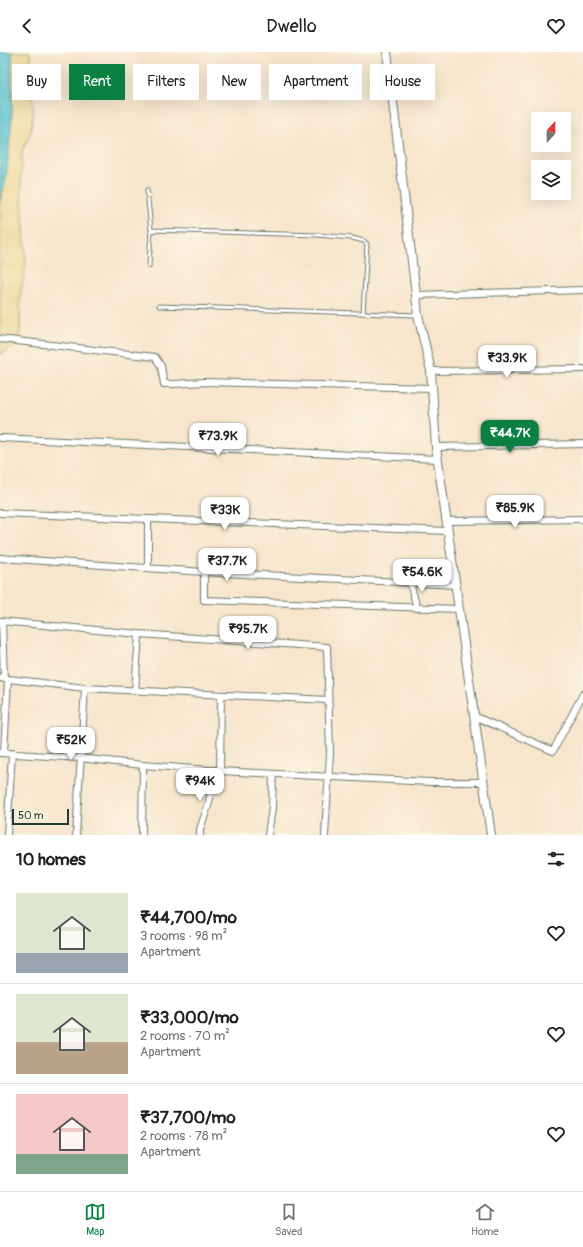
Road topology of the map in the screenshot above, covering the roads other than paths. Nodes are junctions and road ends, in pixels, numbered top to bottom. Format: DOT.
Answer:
graph roads {
  1 [pos="387,52"];
  2 [pos="147,190"];
  3 [pos="151,230"];
  4 [pos="149,266"];
  5 [pos="583,290"];
  6 [pos="416,295"];
  7 [pos="159,306"];
  8 [pos="363,313"];
  9 [pos="418,315"];
  10 [pos="0,339"];
  11 [pos="583,369"];
  12 [pos="431,371"];
  13 [pos="432,388"];
  14 [pos="0,438"];
  15 [pos="583,444"];
  16 [pos="436,447"];
  17 [pos="438,458"];
  18 [pos="0,513"];
  19 [pos="148,519"];
  20 [pos="583,519"];
  21 [pos="447,521"];
  22 [pos="448,531"];
  23 [pos="0,558"];
  24 [pos="148,568"];
  25 [pos="204,572"];
  26 [pos="410,583"];
  27 [pos="456,586"];
  28 [pos="417,608"];
  29 [pos="458,609"];
  30 [pos="1,621"];
  31 [pos="139,634"];
  32 [pos="4,679"];
  33 [pos="85,688"];
  34 [pos="135,691"];
  35 [pos="583,694"];
  36 [pos="221,695"];
  37 [pos="328,700"];
  38 [pos="474,716"];
  39 [pos="2,753"];
  40 [pos="12,753"];
  41 [pos="80,758"];
  42 [pos="143,765"];
  43 [pos="217,770"];
  44 [pos="273,774"];
  45 [pos="329,777"];
  46 [pos="483,782"];
  47 [pos="7,835"];
  48 [pos="76,835"];
  49 [pos="142,835"];
  50 [pos="200,835"];
  51 [pos="268,835"];
  52 [pos="325,835"];
  53 [pos="491,835"];
  1 -- 6 [label="street"];
  2 -- 3 [label="lane"];
  3 -- 4 [label="lane"];
  3 -- 8 [label="lane"];
  5 -- 6 [label="street"];
  6 -- 9 [label="street"];
  7 -- 8 [label="lane"];
  8 -- 9 [label="lane"];
  9 -- 12 [label="street"];
  10 -- 13 [label="street"];
  11 -- 12 [label="street"];
  12 -- 13 [label="street"];
  13 -- 16 [label="street"];
  14 -- 17 [label="street"];
  15 -- 16 [label="street"];
  16 -- 17 [label="street"];
  17 -- 21 [label="street"];
  18 -- 19 [label="street"];
  19 -- 22 [label="street"];
  19 -- 24 [label="street"];
  20 -- 21 [label="street"];
  21 -- 22 [label="street"];
  22 -- 27 [label="street"];
  23 -- 24 [label="street"];
  24 -- 25 [label="street"];
  25 -- 26 [label="street"];
  25 -- 28 [label="street"];
  26 -- 27 [label="street"];
  26 -- 28 [label="street"];
  27 -- 29 [label="street"];
  28 -- 29 [label="street"];
  29 -- 38 [label="street"];
  30 -- 31 [label="street"];
  30 -- 32 [label="street"];
  31 -- 34 [label="street"];
  31 -- 37 [label="street"];
  32 -- 33 [label="street"];
  32 -- 39 [label="street"];
  33 -- 34 [label="street"];
  33 -- 41 [label="street"];
  34 -- 36 [label="street"];
  35 -- 38 [label="street"];
  36 -- 37 [label="street"];
  36 -- 43 [label="street"];
  37 -- 45 [label="street"];
  38 -- 46 [label="street"];
  39 -- 40 [label="street"];
  40 -- 41 [label="street"];
  40 -- 47 [label="street"];
  41 -- 42 [label="street"];
  41 -- 48 [label="street"];
  42 -- 43 [label="street"];
  42 -- 49 [label="street"];
  43 -- 44 [label="street"];
  43 -- 50 [label="street"];
  44 -- 45 [label="street"];
  44 -- 51 [label="street"];
  45 -- 46 [label="street"];
  45 -- 52 [label="street"];
  46 -- 53 [label="street"];
}
